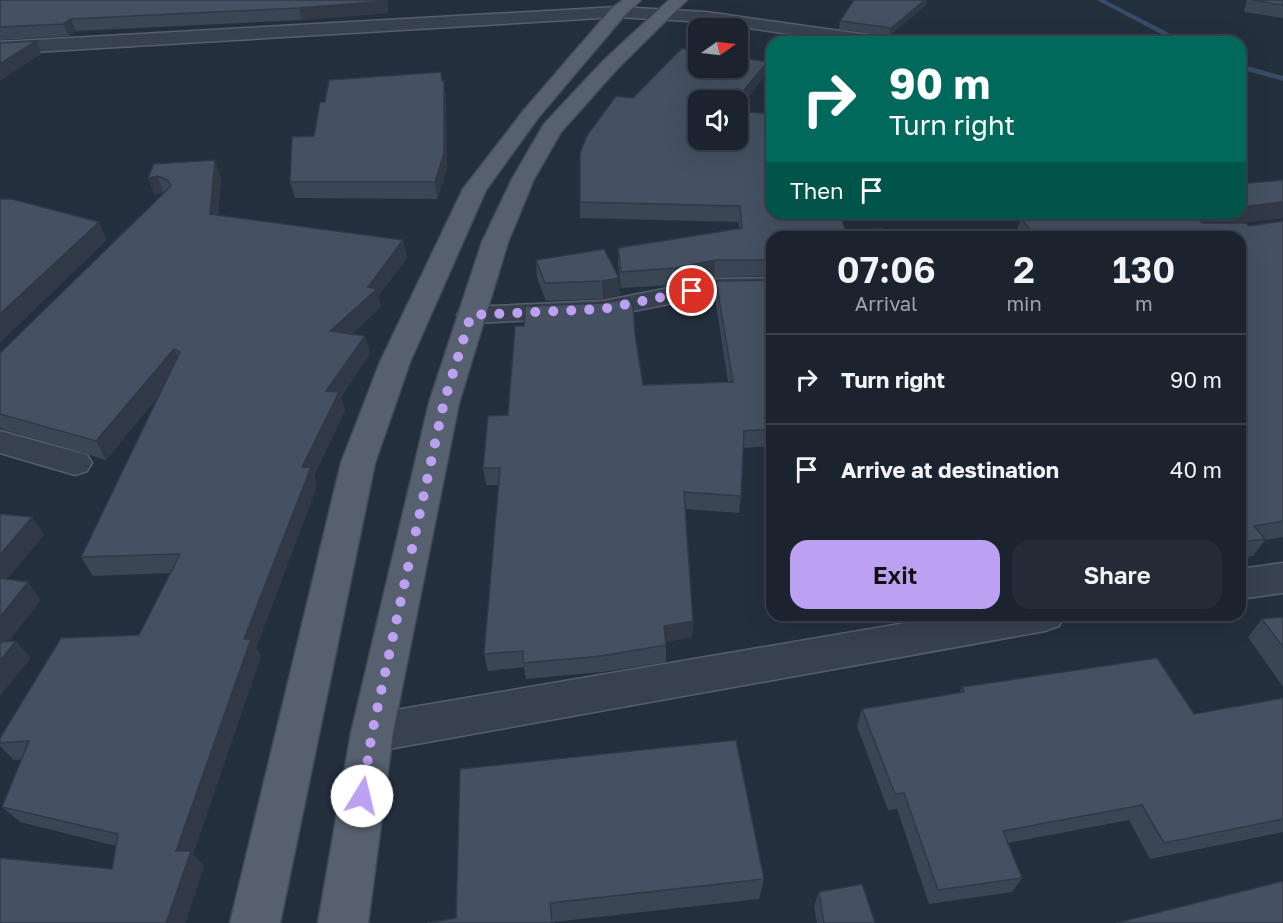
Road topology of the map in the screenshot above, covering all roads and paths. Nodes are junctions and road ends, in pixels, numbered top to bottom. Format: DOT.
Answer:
graph roads {
  1 [pos="626,6"];
  2 [pos="672,7"];
  3 [pos="841,36"];
  4 [pos="0,48"];
  5 [pos="766,285"];
  6 [pos="471,315"];
  7 [pos="0,442"];
  8 [pos="75,463"];
  9 [pos="1283,578"];
  10 [pos="1246,583"];
  11 [pos="1011,621"];
  12 [pos="372,733"];
  13 [pos="255,923"];
  14 [pos="343,923"];
  1 -- 2 [label="street"];
  1 -- 4 [label="street"];
  1 -- 13 [label="main road"];
  2 -- 3 [label="street"];
  2 -- 6 [label="main road"];
  5 -- 6 [label="street"];
  6 -- 12 [label="main road"];
  7 -- 8 [label="street"];
  9 -- 10 [label="street"];
  11 -- 12 [label="street"];
  12 -- 14 [label="main road"];
}
